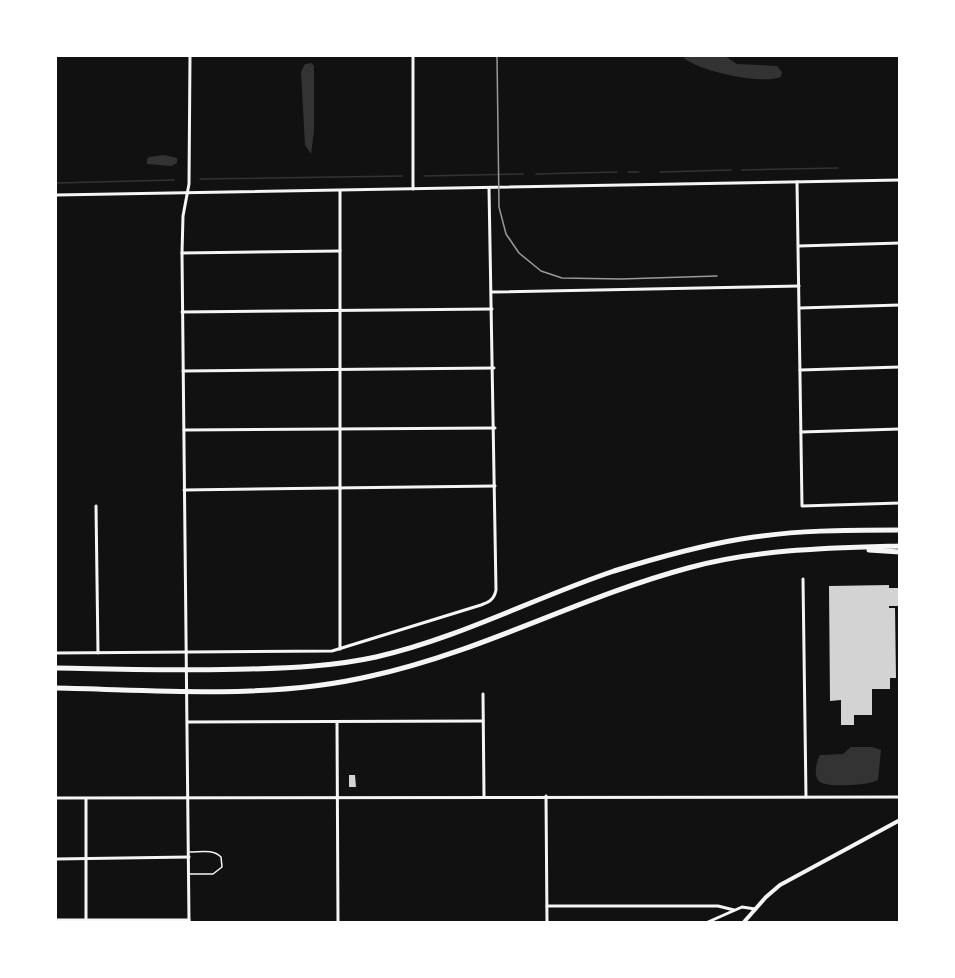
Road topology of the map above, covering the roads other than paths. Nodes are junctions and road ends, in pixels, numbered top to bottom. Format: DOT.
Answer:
graph roads {
  1 [pos="190,56"];
  2 [pos="413,56"];
  3 [pos="900,180"];
  4 [pos="797,182"];
  5 [pos="489,188"];
  6 [pos="413,189"];
  7 [pos="340,191"];
  8 [pos="188,193"];
  9 [pos="56,195"];
  10 [pos="900,243"];
  11 [pos="799,246"];
  12 [pos="340,251"];
  13 [pos="182,253"];
  14 [pos="799,286"];
  15 [pos="491,292"];
  16 [pos="900,305"];
  17 [pos="800,308"];
  18 [pos="492,309"];
  19 [pos="340,310"];
  20 [pos="182,312"];
  21 [pos="900,367"];
  22 [pos="494,368"];
  23 [pos="340,370"];
  24 [pos="800,370"];
  25 [pos="183,371"];
  26 [pos="495,428"];
  27 [pos="339,429"];
  28 [pos="900,429"];
  29 [pos="184,430"];
  30 [pos="801,432"];
  31 [pos="495,486"];
  32 [pos="339,488"];
  33 [pos="184,490"];
  34 [pos="900,503"];
  35 [pos="96,506"];
  36 [pos="900,529"];
  37 [pos="900,546"];
  38 [pos="834,548"];
  39 [pos="900,552"];
  40 [pos="803,579"];
  41 [pos="340,649"];
  42 [pos="186,652"];
  43 [pos="56,653"];
  44 [pos="98,653"];
  45 [pos="56,668"];
  46 [pos="56,688"];
  47 [pos="483,694"];
  48 [pos="483,721"];
  49 [pos="188,722"];
  50 [pos="337,722"];
  51 [pos="483,796"];
  52 [pos="546,796"];
  53 [pos="900,796"];
  54 [pos="338,797"];
  55 [pos="806,797"];
  56 [pos="56,798"];
  57 [pos="188,798"];
  58 [pos="86,799"];
  59 [pos="900,820"];
  60 [pos="189,854"];
  61 [pos="56,859"];
  62 [pos="86,859"];
  63 [pos="189,874"];
  64 [pos="547,906"];
  65 [pos="755,909"];
  66 [pos="734,910"];
  67 [pos="56,920"];
  68 [pos="86,921"];
  69 [pos="189,922"];
  70 [pos="338,922"];
  71 [pos="547,922"];
  72 [pos="708,922"];
  73 [pos="744,922"];
  1 -- 8 [label="street"];
  2 -- 6 [label="street"];
  3 -- 4 [label="street"];
  4 -- 5 [label="street"];
  4 -- 11 [label="street"];
  5 -- 6 [label="street"];
  5 -- 15 [label="street"];
  6 -- 7 [label="street"];
  7 -- 8 [label="street"];
  7 -- 12 [label="street"];
  8 -- 9 [label="street"];
  8 -- 13 [label="street"];
  10 -- 11 [label="street"];
  11 -- 14 [label="street"];
  12 -- 13 [label="street"];
  12 -- 19 [label="street"];
  13 -- 20 [label="street"];
  14 -- 15 [label="street"];
  14 -- 17 [label="street"];
  15 -- 18 [label="street"];
  16 -- 17 [label="street"];
  17 -- 24 [label="street"];
  18 -- 19 [label="street"];
  18 -- 22 [label="street"];
  19 -- 20 [label="street"];
  19 -- 23 [label="street"];
  20 -- 25 [label="street"];
  21 -- 24 [label="street"];
  22 -- 23 [label="street"];
  22 -- 26 [label="street"];
  23 -- 25 [label="street"];
  23 -- 27 [label="street"];
  24 -- 30 [label="street"];
  25 -- 29 [label="street"];
  26 -- 27 [label="street"];
  26 -- 31 [label="street"];
  27 -- 29 [label="street"];
  27 -- 32 [label="street"];
  28 -- 30 [label="street"];
  29 -- 33 [label="street"];
  30 -- 34 [label="street"];
  31 -- 32 [label="street"];
  31 -- 41 [label="street"];
  32 -- 33 [label="street"];
  32 -- 41 [label="street"];
  33 -- 42 [label="street"];
  35 -- 44 [label="street"];
  36 -- 45 [label="highway"];
  37 -- 38 [label="highway"];
  38 -- 39 [label="highway"];
  38 -- 46 [label="highway"];
  40 -- 55 [label="street"];
  41 -- 42 [label="street"];
  42 -- 44 [label="street"];
  42 -- 49 [label="street"];
  43 -- 44 [label="street"];
  47 -- 48 [label="street"];
  48 -- 50 [label="street"];
  48 -- 51 [label="street"];
  49 -- 50 [label="street"];
  49 -- 57 [label="street"];
  50 -- 54 [label="street"];
  51 -- 52 [label="street"];
  51 -- 54 [label="street"];
  52 -- 55 [label="street"];
  52 -- 64 [label="street"];
  53 -- 55 [label="street"];
  54 -- 57 [label="street"];
  54 -- 70 [label="street"];
  56 -- 58 [label="street"];
  57 -- 58 [label="street"];
  57 -- 60 [label="street"];
  58 -- 62 [label="street"];
  59 -- 65 [label="main road"];
  60 -- 62 [label="street"];
  60 -- 63 [label="street"];
  60 -- 63 [label="lane"];
  61 -- 62 [label="street"];
  62 -- 68 [label="street"];
  63 -- 69 [label="street"];
  64 -- 66 [label="street"];
  64 -- 71 [label="street"];
  65 -- 66 [label="street"];
  65 -- 73 [label="main road"];
  66 -- 72 [label="street"];
  67 -- 68 [label="street"];
  68 -- 69 [label="street"];
}
